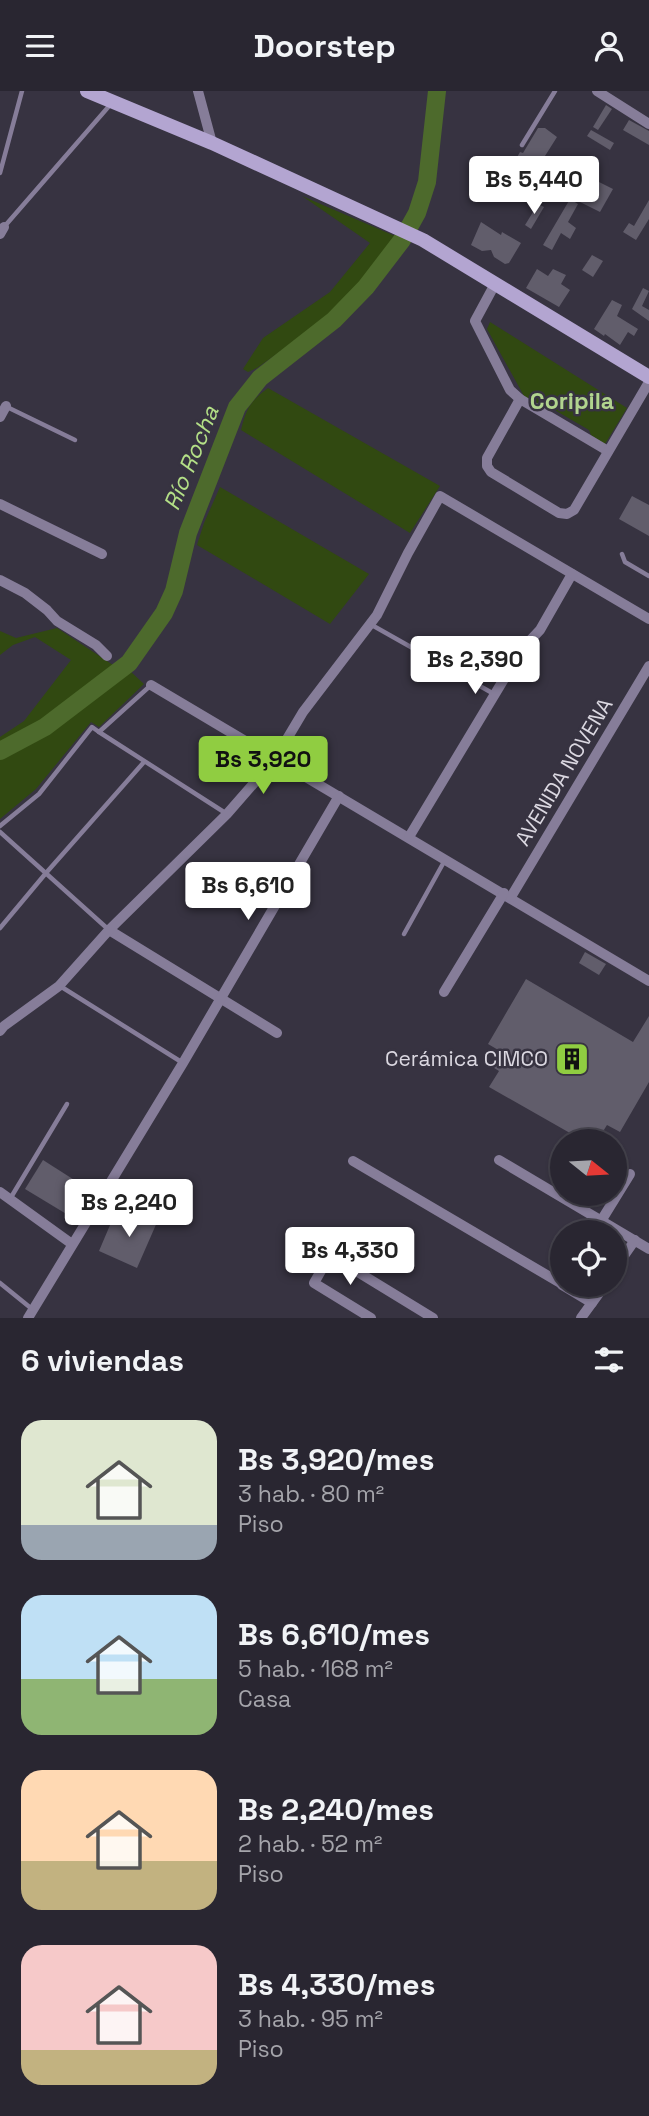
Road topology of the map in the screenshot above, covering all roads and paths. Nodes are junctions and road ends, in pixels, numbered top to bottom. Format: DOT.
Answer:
graph roads {
  1 [pos="22,91"];
  2 [pos="87,91"];
  3 [pos="198,91"];
  4 [pos="555,91"];
  5 [pos="597,91"];
  6 [pos="113,102"];
  7 [pos="649,124"];
  8 [pos="212,143"];
  9 [pos="522,145"];
  10 [pos="0,173"];
  11 [pos="2,230"];
  12 [pos="495,284"];
  13 [pos="649,379"];
  14 [pos="520,399"];
  15 [pos="6,406"];
  16 [pos="0,417"];
  17 [pos="75,440"];
  18 [pos="608,451"];
  19 [pos="0,504"];
  20 [pos="102,554"];
  21 [pos="622,554"];
  22 [pos="572,574"];
  23 [pos="649,576"];
  24 [pos="0,580"];
  25 [pos="649,619"];
  26 [pos="370,624"];
  27 [pos="107,656"];
  28 [pos="649,666"];
  29 [pos="151,685"];
  30 [pos="495,694"];
  31 [pos="99,732"];
  32 [pos="275,759"];
  33 [pos="144,762"];
  34 [pos="339,796"];
  35 [pos="227,814"];
  36 [pos="0,827"];
  37 [pos="0,832"];
  38 [pos="409,837"];
  39 [pos="446,859"];
  40 [pos="46,873"];
  41 [pos="508,895"];
  42 [pos="0,928"];
  43 [pos="109,930"];
  44 [pos="404,934"];
  45 [pos="649,981"];
  46 [pos="59,986"];
  47 [pos="444,992"];
  48 [pos="220,998"];
  49 [pos="0,1031"];
  50 [pos="277,1033"];
  51 [pos="183,1063"];
  52 [pos="67,1104"];
  53 [pos="499,1160"];
  54 [pos="353,1161"];
  55 [pos="630,1174"];
  56 [pos="0,1192"];
  57 [pos="10,1199"];
  58 [pos="599,1220"];
  59 [pos="602,1220"];
  60 [pos="627,1236"];
  61 [pos="635,1240"];
  62 [pos="72,1244"];
  63 [pos="649,1249"];
  64 [pos="627,1251"];
  65 [pos="550,1278"];
  66 [pos="0,1283"];
  67 [pos="582,1297"];
  68 [pos="596,1297"];
  69 [pos="592,1303"];
  70 [pos="31,1314"];
  71 [pos="371,1318"];
  72 [pos="433,1318"];
  73 [pos="582,1318"];
  1 -- 10 [label="lane"];
  2 -- 6 [label="main road"];
  3 -- 8 [label="street"];
  4 -- 9 [label="lane"];
  5 -- 7 [label="street"];
  6 -- 8 [label="main road"];
  6 -- 11 [label="lane"];
  8 -- 12 [label="main road"];
  12 -- 13 [label="main road"];
  12 -- 14 [label="street"];
  13 -- 18 [label="street"];
  14 -- 18 [label="street"];
  14 -- 18 [label="street"];
  15 -- 16 [label="street"];
  15 -- 17 [label="lane"];
  19 -- 20 [label="street"];
  21 -- 23 [label="lane"];
  22 -- 25 [label="street"];
  22 -- 26 [label="street"];
  22 -- 30 [label="street"];
  24 -- 27 [label="street"];
  26 -- 30 [label="lane"];
  26 -- 32 [label="street"];
  28 -- 41 [label="street, AVENIDA NOVENA"];
  29 -- 31 [label="lane"];
  29 -- 32 [label="street"];
  30 -- 38 [label="street"];
  31 -- 33 [label="lane"];
  31 -- 36 [label="lane"];
  32 -- 34 [label="street"];
  32 -- 35 [label="street"];
  33 -- 35 [label="lane"];
  33 -- 40 [label="lane"];
  34 -- 38 [label="street"];
  34 -- 48 [label="street"];
  35 -- 43 [label="street"];
  37 -- 40 [label="lane"];
  38 -- 39 [label="street"];
  39 -- 41 [label="street"];
  39 -- 44 [label="lane"];
  40 -- 42 [label="lane"];
  40 -- 43 [label="lane"];
  41 -- 45 [label="street"];
  41 -- 47 [label="street, AVENIDA NOVENA"];
  43 -- 46 [label="street"];
  43 -- 48 [label="street"];
  46 -- 49 [label="street"];
  46 -- 51 [label="lane"];
  48 -- 50 [label="street"];
  48 -- 51 [label="street"];
  51 -- 62 [label="street"];
  52 -- 57 [label="lane"];
  53 -- 58 [label="street"];
  54 -- 65 [label="street"];
  55 -- 59 [label="street"];
  56 -- 57 [label="street"];
  57 -- 62 [label="street"];
  60 -- 61 [label="street"];
  61 -- 63 [label="street"];
  61 -- 64 [label="street"];
  62 -- 70 [label="street"];
  66 -- 70 [label="lane"];
  67 -- 69 [label="street"];
  68 -- 69 [label="street"];
  69 -- 73 [label="street"];
  71 -- 72 [label="street"];
}
